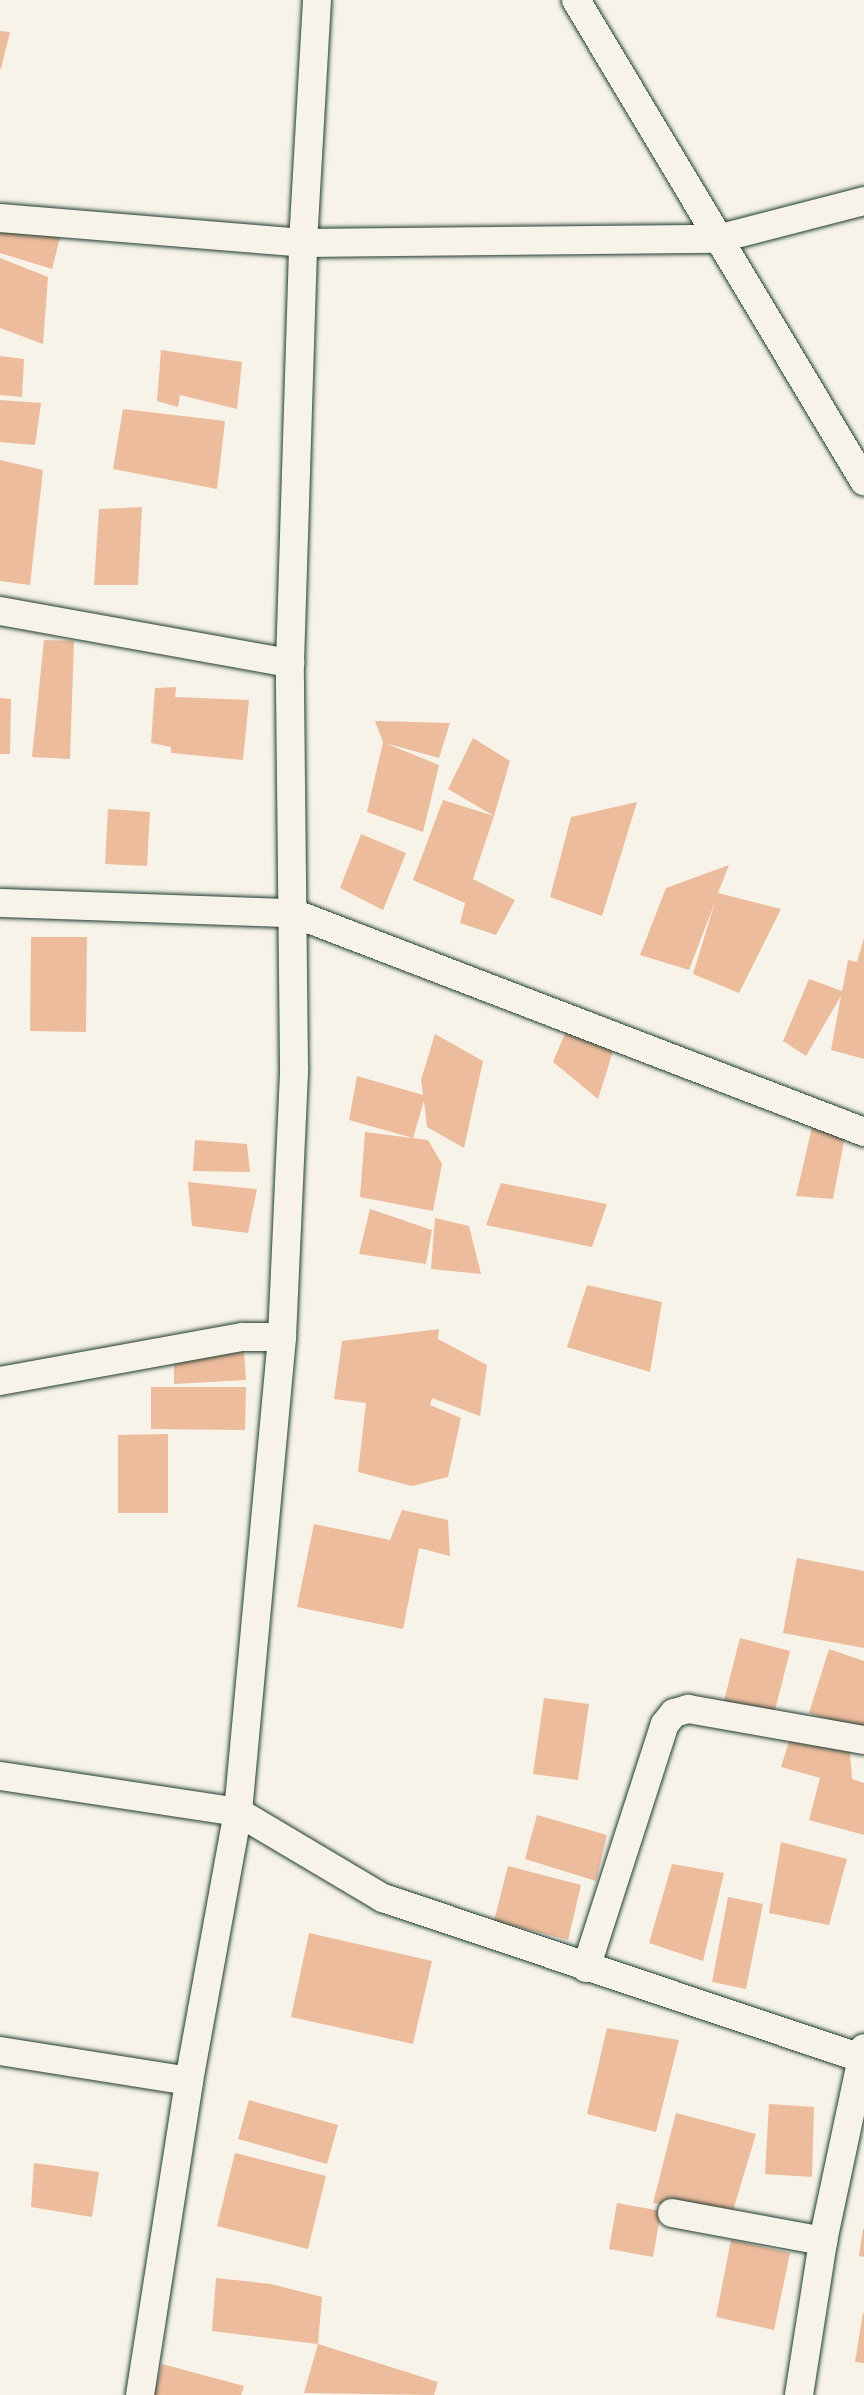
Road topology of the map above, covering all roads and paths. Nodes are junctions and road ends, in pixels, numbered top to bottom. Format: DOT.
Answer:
graph roads {
  1 [pos="317,0"];
  2 [pos="576,0"];
  3 [pos="864,201"];
  4 [pos="0,218"];
  5 [pos="717,239"];
  6 [pos="303,243"];
  7 [pos="864,481"];
  8 [pos="0,611"];
  9 [pos="290,663"];
  10 [pos="0,903"];
  11 [pos="293,913"];
  12 [pos="864,1132"];
  13 [pos="282,1337"];
  14 [pos="0,1381"];
  15 [pos="864,1740"];
  16 [pos="0,1776"];
  17 [pos="238,1812"];
  18 [pos="586,1968"];
  19 [pos="0,2051"];
  20 [pos="863,2055"];
  21 [pos="189,2081"];
  22 [pos="672,2213"];
  23 [pos="823,2241"];
  24 [pos="140,2395"];
  25 [pos="800,2395"];
  1 -- 6 [label="street"];
  2 -- 5 [label="street"];
  3 -- 5 [label="street"];
  4 -- 6 [label="street"];
  5 -- 6 [label="street"];
  5 -- 7 [label="street"];
  6 -- 9 [label="street"];
  8 -- 9 [label="street"];
  9 -- 11 [label="street"];
  10 -- 11 [label="street"];
  11 -- 12 [label="street"];
  11 -- 13 [label="street"];
  13 -- 14 [label="street"];
  13 -- 17 [label="street"];
  15 -- 18 [label="street"];
  16 -- 17 [label="street"];
  17 -- 18 [label="street"];
  17 -- 21 [label="street"];
  18 -- 20 [label="street"];
  19 -- 21 [label="street"];
  20 -- 23 [label="street"];
  21 -- 24 [label="street"];
  22 -- 23 [label="street"];
  23 -- 25 [label="street"];
}
